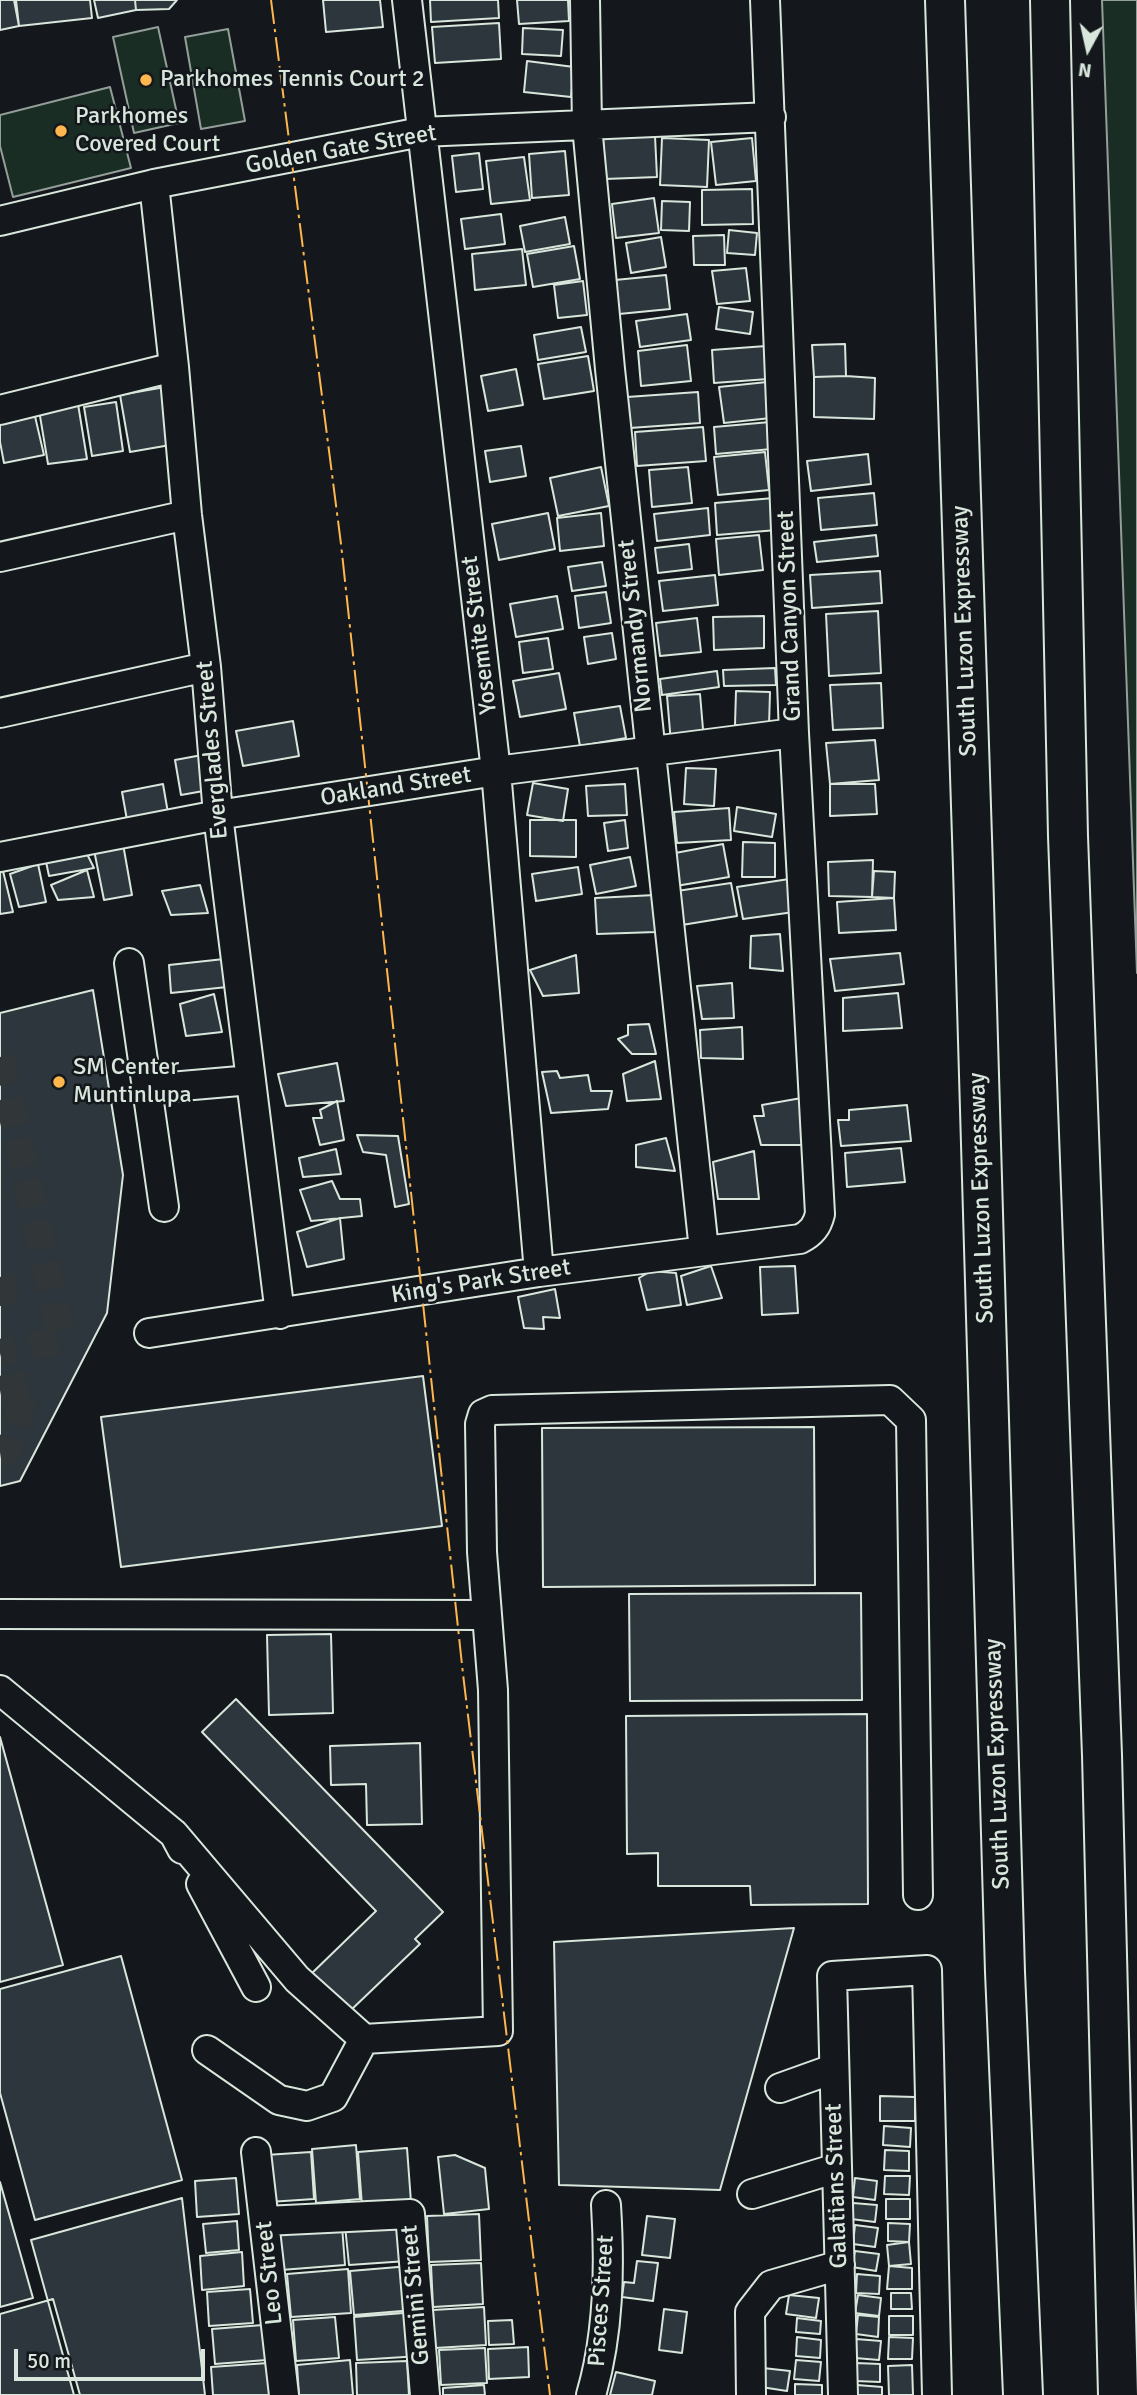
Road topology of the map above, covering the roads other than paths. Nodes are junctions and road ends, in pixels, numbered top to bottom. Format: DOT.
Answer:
graph roads {
  1 [pos="407,0"];
  2 [pos="585,0"];
  3 [pos="765,0"];
  4 [pos="944,0"];
  5 [pos="1050,0"];
  6 [pos="771,117"];
  7 [pos="587,126"];
  8 [pos="421,132"];
  9 [pos="154,184"];
  10 [pos="0,221"];
  11 [pos="174,367"];
  12 [pos="0,410"];
  13 [pos="187,515"];
  14 [pos="0,557"];
  15 [pos="206,667"];
  16 [pos="0,713"];
  17 [pos="794,733"];
  18 [pos="649,751"];
  19 [pos="496,771"];
  20 [pos="218,815"];
  21 [pos="0,857"];
  22 [pos="129,962"];
  23 [pos="251,1080"];
  24 [pos="147,1089"];
  25 [pos="164,1207"];
  26 [pos="813,1231"];
  27 [pos="704,1250"];
  28 [pos="539,1272"];
  29 [pos="280,1314"];
  30 [pos="149,1333"];
  31 [pos="0,1614"];
  32 [pos="487,1615"];
  33 [pos="0,1690"];
  34 [pos="174,1834"];
  35 [pos="918,1895"];
  36 [pos="256,1987"];
  37 [pos="364,2039"];
  38 [pos="207,2050"];
  39 [pos="833,2069"];
  40 [pos="780,2088"];
  41 [pos="1111,2095"];
  42 [pos="257,2152"];
  43 [pos="837,2168"];
  44 [pos="752,2194"];
  45 [pos="606,2205"];
  46 [pos="1137,2218"];
  47 [pos="265,2221"];
  48 [pos="840,2265"];
  49 [pos="284,2395"];
  50 [pos="425,2395"];
  51 [pos="591,2395"];
  52 [pos="751,2395"];
  53 [pos="843,2395"];
  54 [pos="937,2395"];
  55 [pos="1023,2395"];
  56 [pos="1118,2395"];
  1 -- 8 [label="street, Yosemite Street"];
  2 -- 7 [label="street, Normandy Street"];
  3 -- 6 [label="street, Grand Canyon Street"];
  4 -- 55 [label="highway, South Luzon Expressway"];
  5 -- 41 [label="highway"];
  6 -- 7 [label="street, Golden Gate Street"];
  6 -- 17 [label="street, Grand Canyon Street"];
  7 -- 8 [label="street, Golden Gate Street"];
  7 -- 18 [label="street, Normandy Street"];
  8 -- 9 [label="street, Golden Gate Street"];
  8 -- 19 [label="street, Yosemite Street"];
  9 -- 10 [label="street, Golden Gate Street"];
  9 -- 11 [label="street, Everglades Street"];
  11 -- 12 [label="street"];
  11 -- 13 [label="street, Everglades Street"];
  13 -- 14 [label="street"];
  13 -- 15 [label="street, Everglades Street"];
  15 -- 16 [label="street"];
  15 -- 20 [label="street, Everglades Street"];
  17 -- 18 [label="street, Oakland Street"];
  17 -- 26 [label="street, Grand Canyon Street"];
  18 -- 19 [label="street, Oakland Street"];
  18 -- 27 [label="street, Normandy Street"];
  19 -- 20 [label="street, Oakland Street"];
  19 -- 28 [label="street, Yosemite Street"];
  20 -- 21 [label="street, Oakland Street"];
  20 -- 23 [label="street, Everglades Street"];
  22 -- 24 [label="street"];
  23 -- 24 [label="street"];
  23 -- 29 [label="street, Everglades Street"];
  24 -- 25 [label="street"];
  26 -- 27 [label="street, King's Park Street"];
  27 -- 28 [label="street, King's Park Street"];
  28 -- 29 [label="street, King's Park Street"];
  29 -- 30 [label="street, King's Park Street"];
  31 -- 32 [label="street"];
  32 -- 35 [label="street"];
  32 -- 37 [label="street"];
  33 -- 34 [label="street"];
  34 -- 36 [label="street"];
  34 -- 37 [label="street"];
  37 -- 38 [label="street"];
  39 -- 40 [label="street"];
  39 -- 43 [label="street, Galatians Street"];
  39 -- 54 [label="street, Galatians Street"];
  41 -- 46 [label="highway"];
  41 -- 56 [label="highway"];
  42 -- 47 [label="street, Leo Street"];
  43 -- 44 [label="street"];
  43 -- 48 [label="street, Galatians Street"];
  45 -- 51 [label="street, Pisces Street"];
  47 -- 49 [label="street, Leo Street"];
  47 -- 50 [label="street, Gemini Street"];
  48 -- 52 [label="street"];
  48 -- 53 [label="street, Galatians Street"];
}
